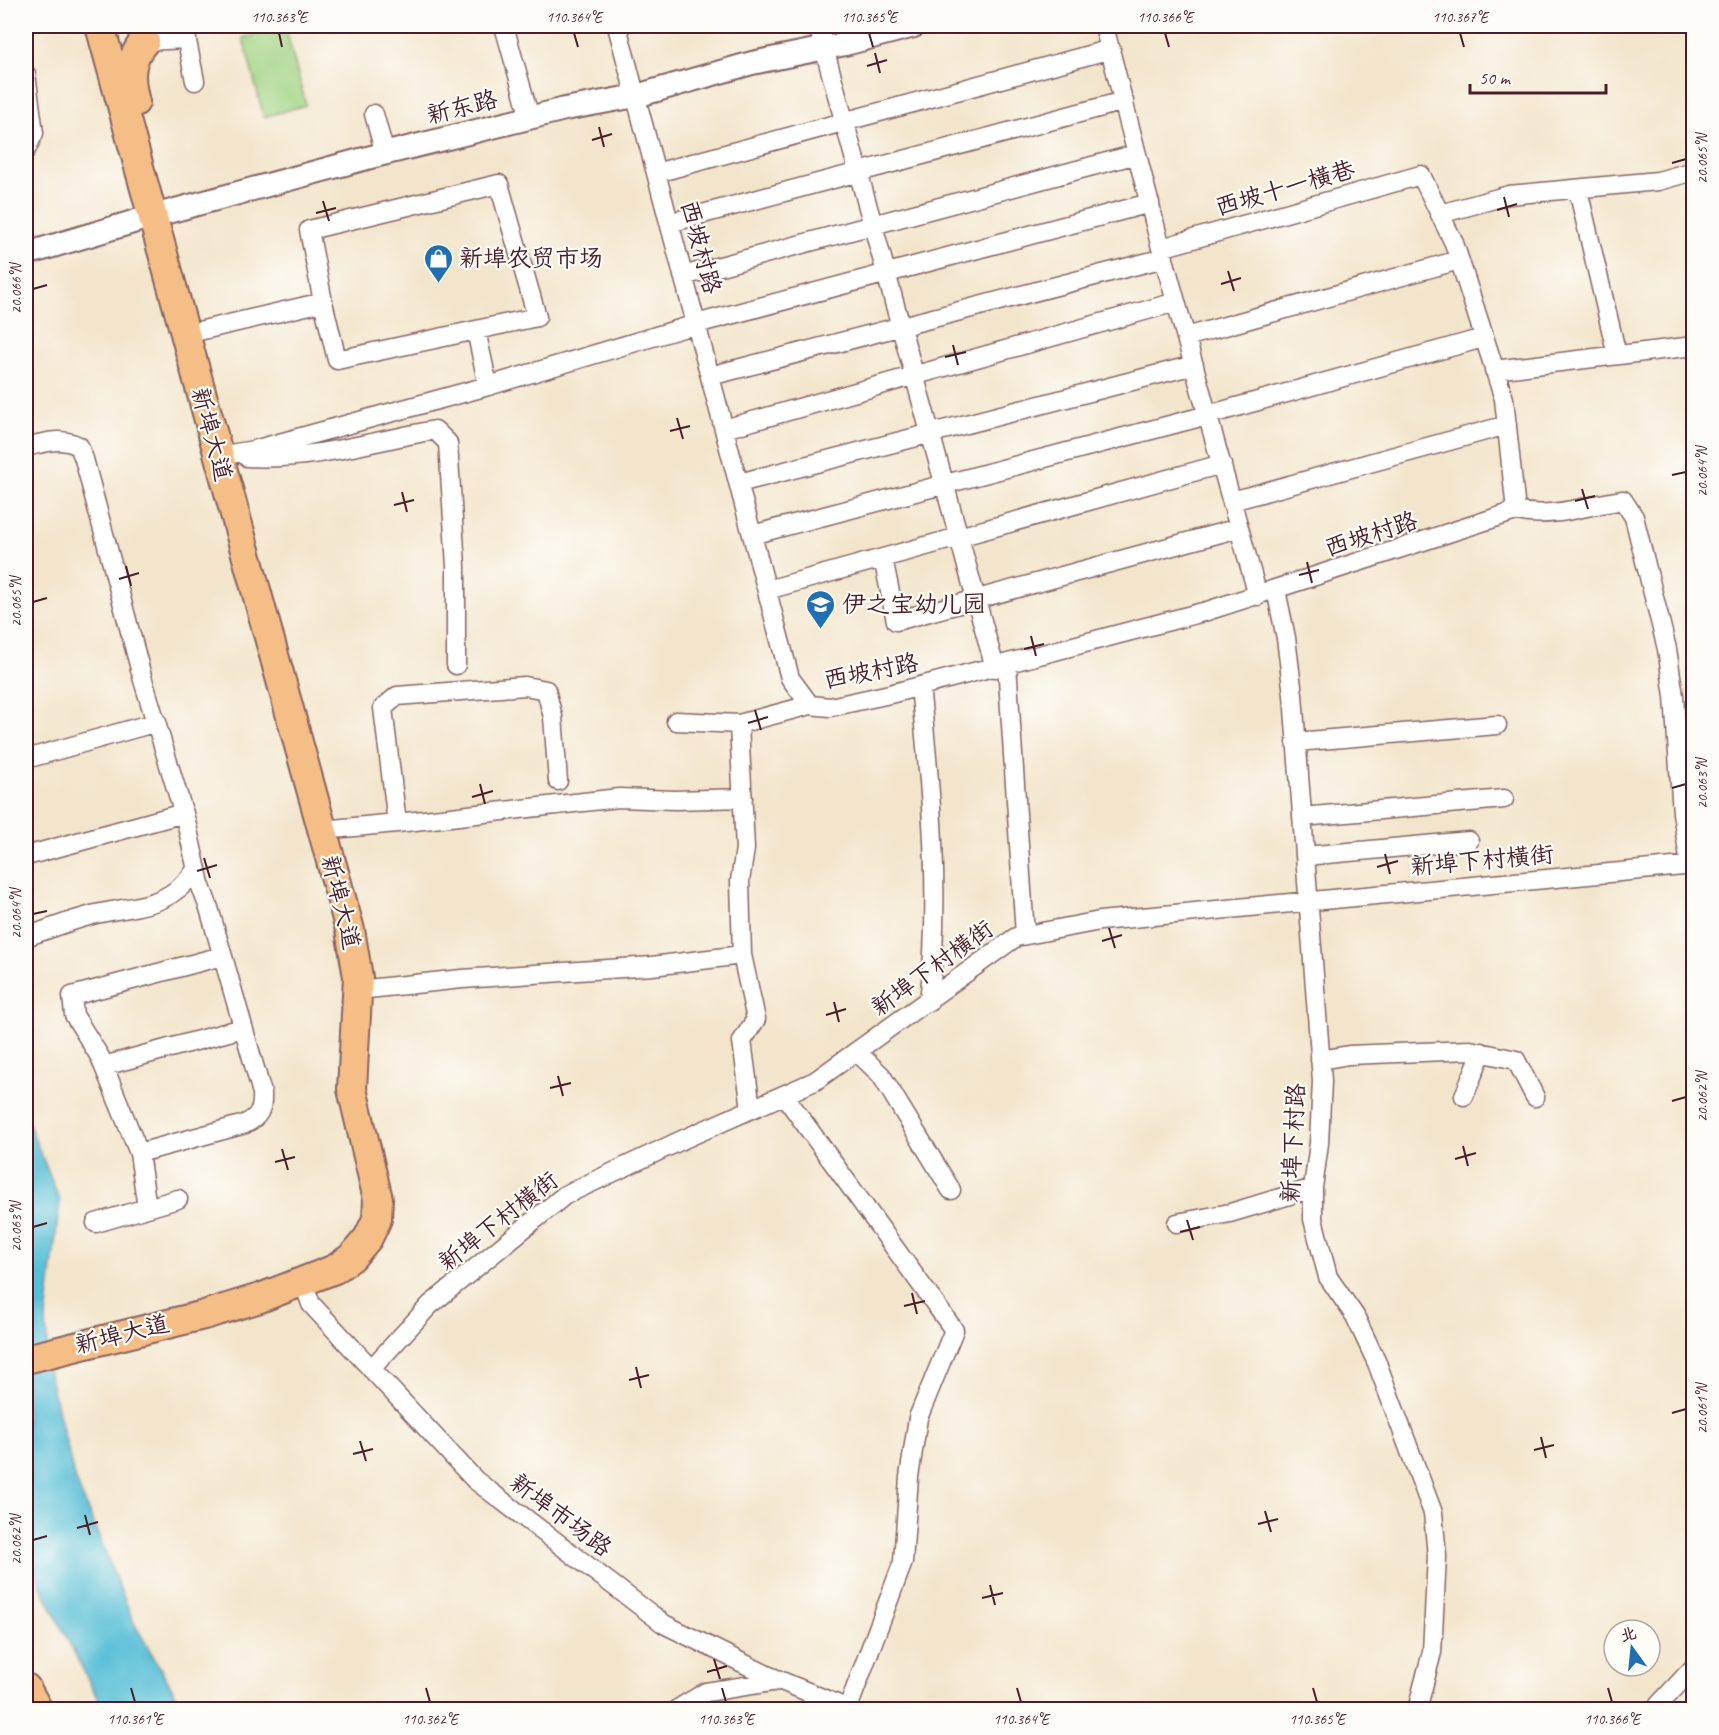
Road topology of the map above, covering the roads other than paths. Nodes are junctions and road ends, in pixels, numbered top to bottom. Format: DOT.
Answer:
graph roads {
  1 [pos="100,26"];
  2 [pos="504,26"];
  3 [pos="617,26"];
  4 [pos="818,26"];
  5 [pos="914,26"];
  6 [pos="1104,26"];
  7 [pos="185,32"];
  8 [pos="143,33"];
  9 [pos="824,48"];
  10 [pos="1110,49"];
  11 [pos="26,74"];
  12 [pos="195,81"];
  13 [pos="636,96"];
  14 [pos="1124,101"];
  15 [pos="374,114"];
  16 [pos="530,118"];
  17 [pos="844,122"];
  18 [pos="26,150"];
  19 [pos="385,154"];
  20 [pos="1137,154"];
  21 [pos="1694,171"];
  22 [pos="858,172"];
  23 [pos="656,173"];
  24 [pos="1578,189"];
  25 [pos="1150,203"];
  26 [pos="1440,214"];
  27 [pos="153,216"];
  28 [pos="669,223"];
  29 [pos="873,225"];
  30 [pos="1163,253"];
  31 [pos="26,254"];
  32 [pos="1459,260"];
  33 [pos="886,273"];
  34 [pos="683,276"];
  35 [pos="323,302"];
  36 [pos="1176,302"];
  37 [pos="696,324"];
  38 [pos="901,327"];
  39 [pos="476,330"];
  40 [pos="186,334"];
  41 [pos="1186,337"];
  42 [pos="1483,338"];
  43 [pos="1694,346"];
  44 [pos="1617,355"];
  45 [pos="1194,364"];
  46 [pos="1494,370"];
  47 [pos="914,375"];
  48 [pos="710,376"];
  49 [pos="488,386"];
  50 [pos="1208,415"];
  51 [pos="1507,425"];
  52 [pos="724,429"];
  53 [pos="930,433"];
  54 [pos="26,447"];
  55 [pos="218,456"];
  56 [pos="1222,464"];
  57 [pos="739,483"];
  58 [pos="945,484"];
  59 [pos="1232,501"];
  60 [pos="1516,511"];
  61 [pos="1239,528"];
  62 [pos="752,535"];
  63 [pos="959,537"];
  64 [pos="883,558"];
  65 [pos="767,590"];
  66 [pos="1276,590"];
  67 [pos="1258,596"];
  68 [pos="976,599"];
  69 [pos="456,665"];
  70 [pos="1001,666"];
  71 [pos="920,686"];
  72 [pos="810,705"];
  73 [pos="156,722"];
  74 [pos="676,722"];
  75 [pos="739,724"];
  76 [pos="1497,725"];
  77 [pos="1296,742"];
  78 [pos="26,759"];
  79 [pos="558,781"];
  80 [pos="743,798"];
  81 [pos="1504,799"];
  82 [pos="184,813"];
  83 [pos="1302,817"];
  84 [pos="397,823"];
  85 [pos="322,830"];
  86 [pos="1469,841"];
  87 [pos="26,856"];
  88 [pos="1305,856"];
  89 [pos="1692,865"];
  90 [pos="197,869"];
  91 [pos="1308,901"];
  92 [pos="1025,935"];
  93 [pos="26,937"];
  94 [pos="742,955"];
  95 [pos="222,956"];
  96 [pos="358,990"];
  97 [pos="928,1002"];
  98 [pos="243,1028"];
  99 [pos="857,1052"];
  100 [pos="1482,1052"];
  101 [pos="1320,1060"];
  102 [pos="104,1066"];
  103 [pos="784,1095"];
  104 [pos="1464,1096"];
  105 [pos="1535,1097"];
  106 [pos="752,1109"];
  107 [pos="139,1153"];
  108 [pos="1313,1188"];
  109 [pos="951,1190"];
  110 [pos="178,1199"];
  111 [pos="147,1208"];
  112 [pos="96,1223"];
  113 [pos="1177,1223"];
  114 [pos="303,1282"];
  115 [pos="99,1350"];
  116 [pos="26,1359"];
  117 [pos="371,1369"];
  118 [pos="26,1376"];
  119 [pos="1694,1667"];
  120 [pos="780,1680"];
  121 [pos="26,1688"];
  122 [pos="850,1709"];
  123 [pos="38,1710"];
  124 [pos="676,1710"];
  125 [pos="1417,1710"];
  126 [pos="1654,1710"];
  1 -- 27 [label="main road, 新埠大道"];
  2 -- 16 [label="street"];
  3 -- 13 [label="street, 西坡村路"];
  4 -- 9 [label="street"];
  5 -- 9 [label="street, 新东路"];
  6 -- 10 [label="street"];
  7 -- 8 [label="street"];
  7 -- 12 [label="street"];
  8 -- 27 [label="main road, 新埠大道"];
  9 -- 13 [label="street, 新东路"];
  9 -- 17 [label="street"];
  10 -- 14 [label="street"];
  10 -- 17 [label="street"];
  11 -- 18 [label="street"];
  13 -- 16 [label="street, 新东路"];
  13 -- 23 [label="street, 西坡村路"];
  14 -- 20 [label="street"];
  14 -- 22 [label="street"];
  15 -- 19 [label="street"];
  16 -- 19 [label="street, 新东路"];
  17 -- 22 [label="street"];
  17 -- 23 [label="street"];
  19 -- 27 [label="street, 新东路"];
  20 -- 25 [label="street"];
  20 -- 29 [label="street"];
  21 -- 24 [label="street"];
  22 -- 28 [label="street"];
  22 -- 29 [label="street"];
  23 -- 28 [label="street, 西坡村路"];
  24 -- 26 [label="street"];
  24 -- 44 [label="street"];
  25 -- 30 [label="street"];
  25 -- 33 [label="street"];
  26 -- 30 [label="street, 西坡十一横巷"];
  26 -- 32 [label="street"];
  27 -- 31 [label="street, 新东路"];
  27 -- 40 [label="main road, 新埠大道"];
  28 -- 34 [label="street, 西坡村路"];
  29 -- 33 [label="street"];
  29 -- 34 [label="street"];
  30 -- 36 [label="street"];
  30 -- 38 [label="street, 西坡十一横巷"];
  32 -- 41 [label="street"];
  32 -- 42 [label="street"];
  33 -- 37 [label="street"];
  33 -- 38 [label="street"];
  34 -- 37 [label="street, 西坡村路"];
  35 -- 39 [label="street"];
  35 -- 39 [label="street"];
  35 -- 40 [label="street"];
  36 -- 41 [label="street"];
  36 -- 47 [label="street"];
  37 -- 48 [label="street, 西坡村路"];
  37 -- 49 [label="street"];
  38 -- 47 [label="street"];
  38 -- 48 [label="street, 西坡十一横巷"];
  39 -- 49 [label="street"];
  40 -- 55 [label="main road, 新埠大道"];
  41 -- 45 [label="street"];
  42 -- 46 [label="street"];
  42 -- 50 [label="street"];
  43 -- 44 [label="street"];
  44 -- 46 [label="street"];
  45 -- 50 [label="street"];
  45 -- 53 [label="street"];
  46 -- 51 [label="street"];
  47 -- 52 [label="street"];
  47 -- 53 [label="street"];
  48 -- 52 [label="street, 西坡村路"];
  49 -- 55 [label="street"];
  50 -- 56 [label="street"];
  50 -- 58 [label="street"];
  51 -- 59 [label="street"];
  51 -- 60 [label="street"];
  52 -- 57 [label="street, 西坡村路"];
  53 -- 57 [label="street"];
  53 -- 58 [label="street"];
  54 -- 73 [label="street"];
  55 -- 69 [label="street"];
  55 -- 85 [label="main road, 新埠大道"];
  56 -- 59 [label="street"];
  56 -- 63 [label="street"];
  57 -- 62 [label="street, 西坡村路"];
  58 -- 62 [label="street"];
  58 -- 63 [label="street"];
  59 -- 61 [label="street"];
  60 -- 66 [label="street, 西坡村路"];
  60 -- 89 [label="street"];
  61 -- 67 [label="street"];
  61 -- 68 [label="street"];
  62 -- 65 [label="street, 西坡村路"];
  63 -- 64 [label="street"];
  63 -- 68 [label="street"];
  64 -- 65 [label="street"];
  64 -- 68 [label="street"];
  65 -- 72 [label="street, 西坡村路"];
  66 -- 67 [label="street, 西坡村路"];
  66 -- 77 [label="street, 新埠下村路"];
  67 -- 70 [label="street, 西坡村路"];
  68 -- 70 [label="street"];
  70 -- 71 [label="street, 西坡村路"];
  70 -- 92 [label="street"];
  71 -- 72 [label="street, 西坡村路"];
  71 -- 97 [label="street"];
  72 -- 75 [label="street"];
  73 -- 78 [label="street"];
  73 -- 82 [label="street"];
  74 -- 75 [label="street"];
  75 -- 80 [label="street"];
  76 -- 77 [label="street"];
  77 -- 83 [label="street, 新埠下村路"];
  79 -- 84 [label="street"];
  80 -- 84 [label="street"];
  80 -- 94 [label="street"];
  81 -- 83 [label="street"];
  82 -- 87 [label="street"];
  82 -- 90 [label="street"];
  83 -- 88 [label="street, 新埠下村路"];
  84 -- 85 [label="street"];
  85 -- 96 [label="main road, 新埠大道"];
  86 -- 88 [label="street"];
  88 -- 91 [label="street, 新埠下村路"];
  89 -- 91 [label="street, 新埠下村横街"];
  90 -- 93 [label="street"];
  90 -- 95 [label="street"];
  91 -- 92 [label="street, 新埠下村横街"];
  91 -- 101 [label="street, 新埠下村路"];
  92 -- 97 [label="street, 新埠下村横街"];
  94 -- 96 [label="street"];
  94 -- 106 [label="street"];
  95 -- 98 [label="street"];
  95 -- 102 [label="street"];
  96 -- 114 [label="main road, 新埠大道"];
  97 -- 99 [label="street, 新埠下村横街"];
  98 -- 102 [label="street"];
  98 -- 107 [label="street"];
  99 -- 103 [label="street, 新埠下村横街"];
  99 -- 109 [label="street"];
  100 -- 101 [label="street"];
  100 -- 104 [label="street"];
  100 -- 105 [label="street"];
  101 -- 108 [label="street, 新埠下村路"];
  102 -- 107 [label="street"];
  103 -- 106 [label="street, 新埠下村横街"];
  103 -- 122 [label="street"];
  106 -- 117 [label="street, 新埠下村横街"];
  107 -- 111 [label="street"];
  108 -- 113 [label="street"];
  108 -- 125 [label="street, 新埠下村路"];
  110 -- 111 [label="street"];
  111 -- 112 [label="street"];
  114 -- 115 [label="main road, 新埠大道"];
  114 -- 117 [label="street, 新埠市场路"];
  115 -- 116 [label="main road, 新埠大道"];
  115 -- 118 [label="main road, 新埠大道"];
  117 -- 120 [label="street, 新埠市场路"];
  119 -- 126 [label="street"];
  120 -- 122 [label="street, 新埠市场路"];
  120 -- 124 [label="street"];
  121 -- 123 [label="main road"];
}
